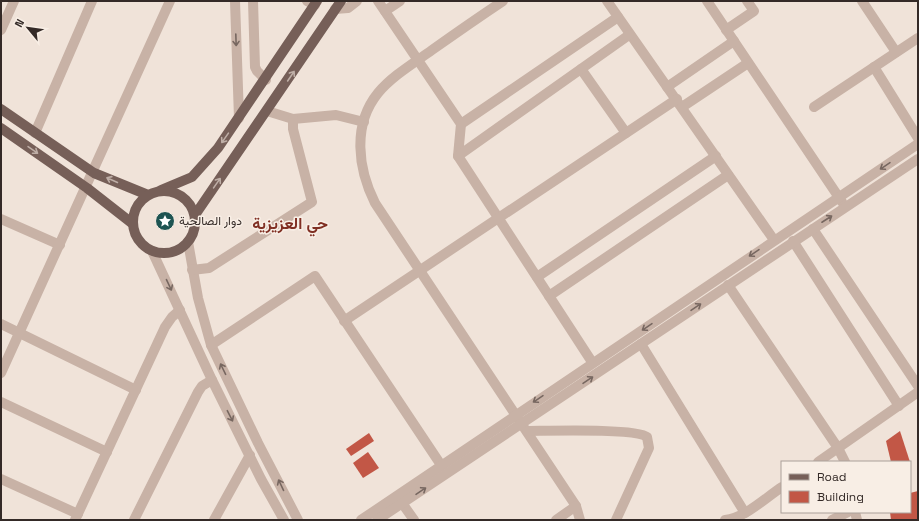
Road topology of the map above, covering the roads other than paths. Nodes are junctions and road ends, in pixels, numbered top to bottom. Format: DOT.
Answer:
graph roads {
  1 [pos="14,1"];
  2 [pos="92,1"];
  3 [pos="170,1"];
  4 [pos="235,1"];
  5 [pos="253,1"];
  6 [pos="357,1"];
  7 [pos="378,1"];
  8 [pos="400,1"];
  9 [pos="502,1"];
  10 [pos="607,1"];
  11 [pos="707,1"];
  12 [pos="747,1"];
  13 [pos="862,1"];
  14 [pos="313,2"];
  15 [pos="338,5"];
  16 [pos="385,11"];
  17 [pos="618,17"];
  18 [pos="1,30"];
  19 [pos="726,30"];
  20 [pos="629,35"];
  21 [pos="918,38"];
  22 [pos="734,41"];
  23 [pos="896,52"];
  24 [pos="418,60"];
  25 [pos="748,63"];
  26 [pos="874,67"];
  27 [pos="581,69"];
  28 [pos="266,80"];
  29 [pos="667,86"];
  30 [pos="680,103"];
  31 [pos="814,107"];
  32 [pos="1,109"];
  33 [pos="267,111"];
  34 [pos="239,118"];
  35 [pos="292,119"];
  36 [pos="364,122"];
  37 [pos="461,124"];
  38 [pos="1,128"];
  39 [pos="35,133"];
  40 [pos="626,133"];
  41 [pos="918,138"];
  42 [pos="918,144"];
  43 [pos="458,156"];
  44 [pos="716,156"];
  45 [pos="918,159"];
  46 [pos="94,172"];
  47 [pos="728,175"];
  48 [pos="87,188"];
  49 [pos="161,190"];
  50 [pos="148,195"];
  51 [pos="838,197"];
  52 [pos="846,208"];
  53 [pos="195,215"];
  54 [pos="498,217"];
  55 [pos="1,219"];
  56 [pos="133,224"];
  57 [pos="813,229"];
  58 [pos="774,240"];
  59 [pos="188,242"];
  60 [pos="793,242"];
  61 [pos="60,245"];
  62 [pos="152,251"];
  63 [pos="192,270"];
  64 [pos="420,270"];
  65 [pos="537,277"];
  66 [pos="728,285"];
  67 [pos="549,296"];
  68 [pos="180,310"];
  69 [pos="344,321"];
  70 [pos="1,324"];
  71 [pos="20,333"];
  72 [pos="641,344"];
  73 [pos="211,345"];
  74 [pos="592,362"];
  75 [pos="1,373"];
  76 [pos="212,380"];
  77 [pos="918,386"];
  78 [pos="136,390"];
  79 [pos="918,392"];
  80 [pos="1,402"];
  81 [pos="899,406"];
  82 [pos="516,414"];
  83 [pos="525,427"];
  84 [pos="838,448"];
  85 [pos="107,452"];
  86 [pos="250,455"];
  87 [pos="819,461"];
  88 [pos="844,461"];
  89 [pos="441,465"];
  90 [pos="1,479"];
  91 [pos="781,488"];
  92 [pos="402,503"];
  93 [pos="576,506"];
  94 [pos="745,512"];
  95 [pos="846,513"];
  96 [pos="77,517"];
  97 [pos="134,520"];
  98 [pos="214,520"];
  99 [pos="284,520"];
  100 [pos="298,520"];
  101 [pos="360,520"];
  102 [pos="377,520"];
  103 [pos="414,520"];
  104 [pos="556,520"];
  105 [pos="580,520"];
  106 [pos="616,520"];
  107 [pos="730,520"];
  108 [pos="832,520"];
  1 -- 18 [label="street"];
  2 -- 39 [label="street"];
  3 -- 46 [label="street"];
  4 -- 34 [label="street, one-way"];
  5 -- 28 [label="street"];
  6 -- 15 [label="street"];
  7 -- 16 [label="street"];
  8 -- 16 [label="street"];
  9 -- 24 [label="street"];
  10 -- 17 [label="street"];
  11 -- 19 [label="street"];
  12 -- 19 [label="street"];
  13 -- 23 [label="street"];
  14 -- 28 [label="main road"];
  33 -- 15 [label="main road, one-way"];
  16 -- 24 [label="street"];
  17 -- 20 [label="street"];
  17 -- 37 [label="street"];
  19 -- 22 [label="street"];
  20 -- 27 [label="street"];
  20 -- 29 [label="street"];
  21 -- 23 [label="street"];
  22 -- 25 [label="street"];
  22 -- 29 [label="street"];
  23 -- 26 [label="street"];
  24 -- 36 [label="street"];
  24 -- 37 [label="street"];
  25 -- 30 [label="street"];
  25 -- 51 [label="street"];
  26 -- 31 [label="street"];
  26 -- 41 [label="street"];
  27 -- 40 [label="street"];
  27 -- 43 [label="street"];
  28 -- 34 [label="main road"];
  29 -- 30 [label="street"];
  30 -- 40 [label="street"];
  30 -- 44 [label="street"];
  32 -- 39 [label="main road"];
  33 -- 35 [label="street"];
  53 -- 33 [label="main road, one-way"];
  34 -- 49 [label="main road, one-way"];
  35 -- 36 [label="street"];
  35 -- 63 [label="street"];
  36 -- 64 [label="street"];
  37 -- 43 [label="street"];
  38 -- 48 [label="main road, one-way"];
  39 -- 46 [label="main road"];
  40 -- 54 [label="street"];
  42 -- 51 [label="street, one-way"];
  43 -- 54 [label="street"];
  44 -- 47 [label="street"];
  44 -- 65 [label="street"];
  45 -- 52 [label="street"];
  46 -- 48 [label="street"];
  50 -- 46 [label="main road, one-way"];
  47 -- 58 [label="street"];
  47 -- 67 [label="street"];
  48 -- 56 [label="main road"];
  48 -- 61 [label="street"];
  49 -- 50 [label="main road"];
  49 -- 53 [label="main road"];
  50 -- 56 [label="main road"];
  51 -- 52 [label="street"];
  51 -- 58 [label="street"];
  57 -- 52 [label="street, one-way"];
  53 -- 59 [label="main road"];
  54 -- 64 [label="street"];
  54 -- 65 [label="street"];
  55 -- 61 [label="street"];
  56 -- 62 [label="main road"];
  57 -- 60 [label="street"];
  57 -- 77 [label="street"];
  58 -- 74 [label="street, one-way"];
  59 -- 62 [label="main road"];
  59 -- 63 [label="street"];
  60 -- 66 [label="street"];
  60 -- 81 [label="street"];
  61 -- 71 [label="street"];
  62 -- 68 [label="street, one-way"];
  63 -- 73 [label="street"];
  64 -- 69 [label="street"];
  64 -- 82 [label="street"];
  65 -- 67 [label="street"];
  72 -- 66 [label="street, one-way"];
  66 -- 84 [label="street"];
  67 -- 74 [label="street"];
  68 -- 76 [label="street"];
  68 -- 78 [label="street"];
  69 -- 73 [label="street"];
  69 -- 89 [label="street"];
  70 -- 71 [label="street"];
  71 -- 75 [label="street"];
  71 -- 78 [label="street"];
  83 -- 72 [label="street, one-way"];
  72 -- 94 [label="street"];
  100 -- 73 [label="street, one-way"];
  74 -- 82 [label="street, one-way"];
  76 -- 86 [label="street, one-way"];
  76 -- 97 [label="street"];
  78 -- 85 [label="street"];
  79 -- 81 [label="street"];
  80 -- 85 [label="street"];
  81 -- 84 [label="street"];
  82 -- 83 [label="street"];
  82 -- 89 [label="street"];
  92 -- 83 [label="street, one-way"];
  83 -- 93 [label="street"];
  83 -- 106 [label="street"];
  84 -- 87 [label="street"];
  84 -- 88 [label="street"];
  85 -- 96 [label="street"];
  86 -- 98 [label="street"];
  86 -- 99 [label="street"];
  89 -- 101 [label="street"];
  90 -- 96 [label="street"];
  91 -- 94 [label="street"];
  92 -- 102 [label="street"];
  92 -- 103 [label="street"];
  93 -- 104 [label="street"];
  93 -- 105 [label="street"];
  94 -- 107 [label="street"];
  95 -- 108 [label="street"];
}
